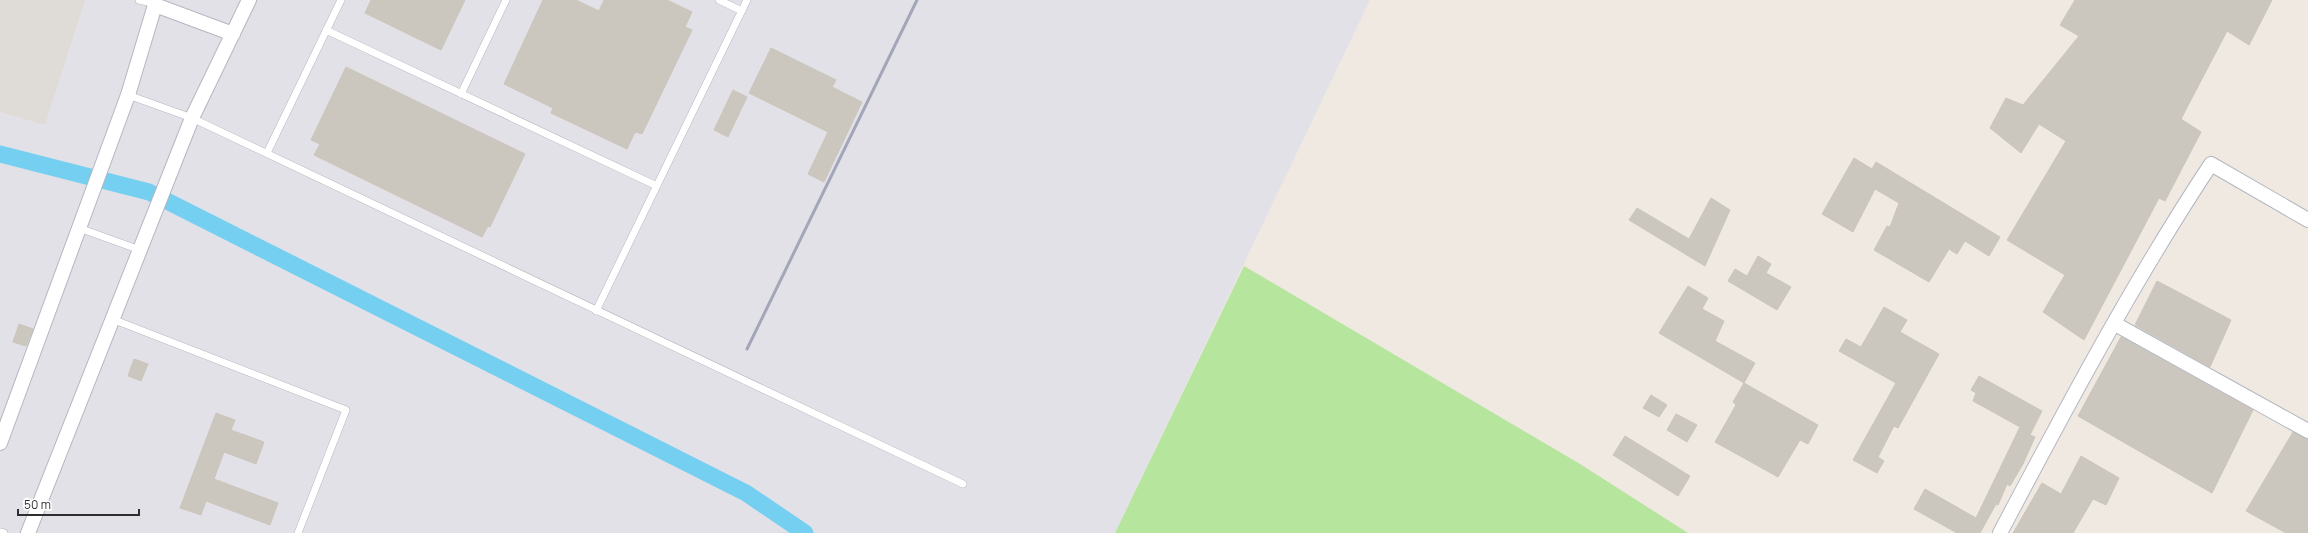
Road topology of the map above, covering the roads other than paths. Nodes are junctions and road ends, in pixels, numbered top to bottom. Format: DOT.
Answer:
graph roads {
  1 [pos="139,0"];
  2 [pos="249,0"];
  3 [pos="340,0"];
  4 [pos="506,0"];
  5 [pos="719,0"];
  6 [pos="747,0"];
  7 [pos="156,3"];
  8 [pos="742,11"];
  9 [pos="326,30"];
  10 [pos="233,34"];
  11 [pos="462,94"];
  12 [pos="128,95"];
  13 [pos="192,118"];
  14 [pos="267,153"];
  15 [pos="657,186"];
  16 [pos="2308,220"];
  17 [pos="79,228"];
  18 [pos="140,250"];
  19 [pos="596,310"];
  20 [pos="112,319"];
  21 [pos="2115,324"];
  22 [pos="2308,431"];
  23 [pos="0,443"];
  24 [pos="963,484"];
  25 [pos="0,532"];
  26 [pos="4,533"];
  27 [pos="28,533"];
  28 [pos="298,533"];
  29 [pos="2000,533"];
  1 -- 7 [label="lane"];
  2 -- 10 [label="street"];
  3 -- 9 [label="lane"];
  4 -- 11 [label="lane"];
  5 -- 8 [label="lane"];
  6 -- 8 [label="lane"];
  7 -- 10 [label="street"];
  7 -- 12 [label="street"];
  8 -- 15 [label="lane"];
  9 -- 11 [label="lane"];
  9 -- 14 [label="lane"];
  10 -- 13 [label="street"];
  11 -- 15 [label="lane"];
  12 -- 13 [label="lane"];
  12 -- 17 [label="street"];
  13 -- 14 [label="lane"];
  13 -- 18 [label="street"];
  14 -- 19 [label="lane"];
  15 -- 19 [label="lane"];
  16 -- 21 [label="street"];
  17 -- 18 [label="lane"];
  17 -- 23 [label="street"];
  18 -- 20 [label="street"];
  19 -- 24 [label="lane"];
  20 -- 27 [label="street"];
  20 -- 28 [label="lane"];
  21 -- 22 [label="street"];
  21 -- 29 [label="street"];
  25 -- 26 [label="lane"];
}
